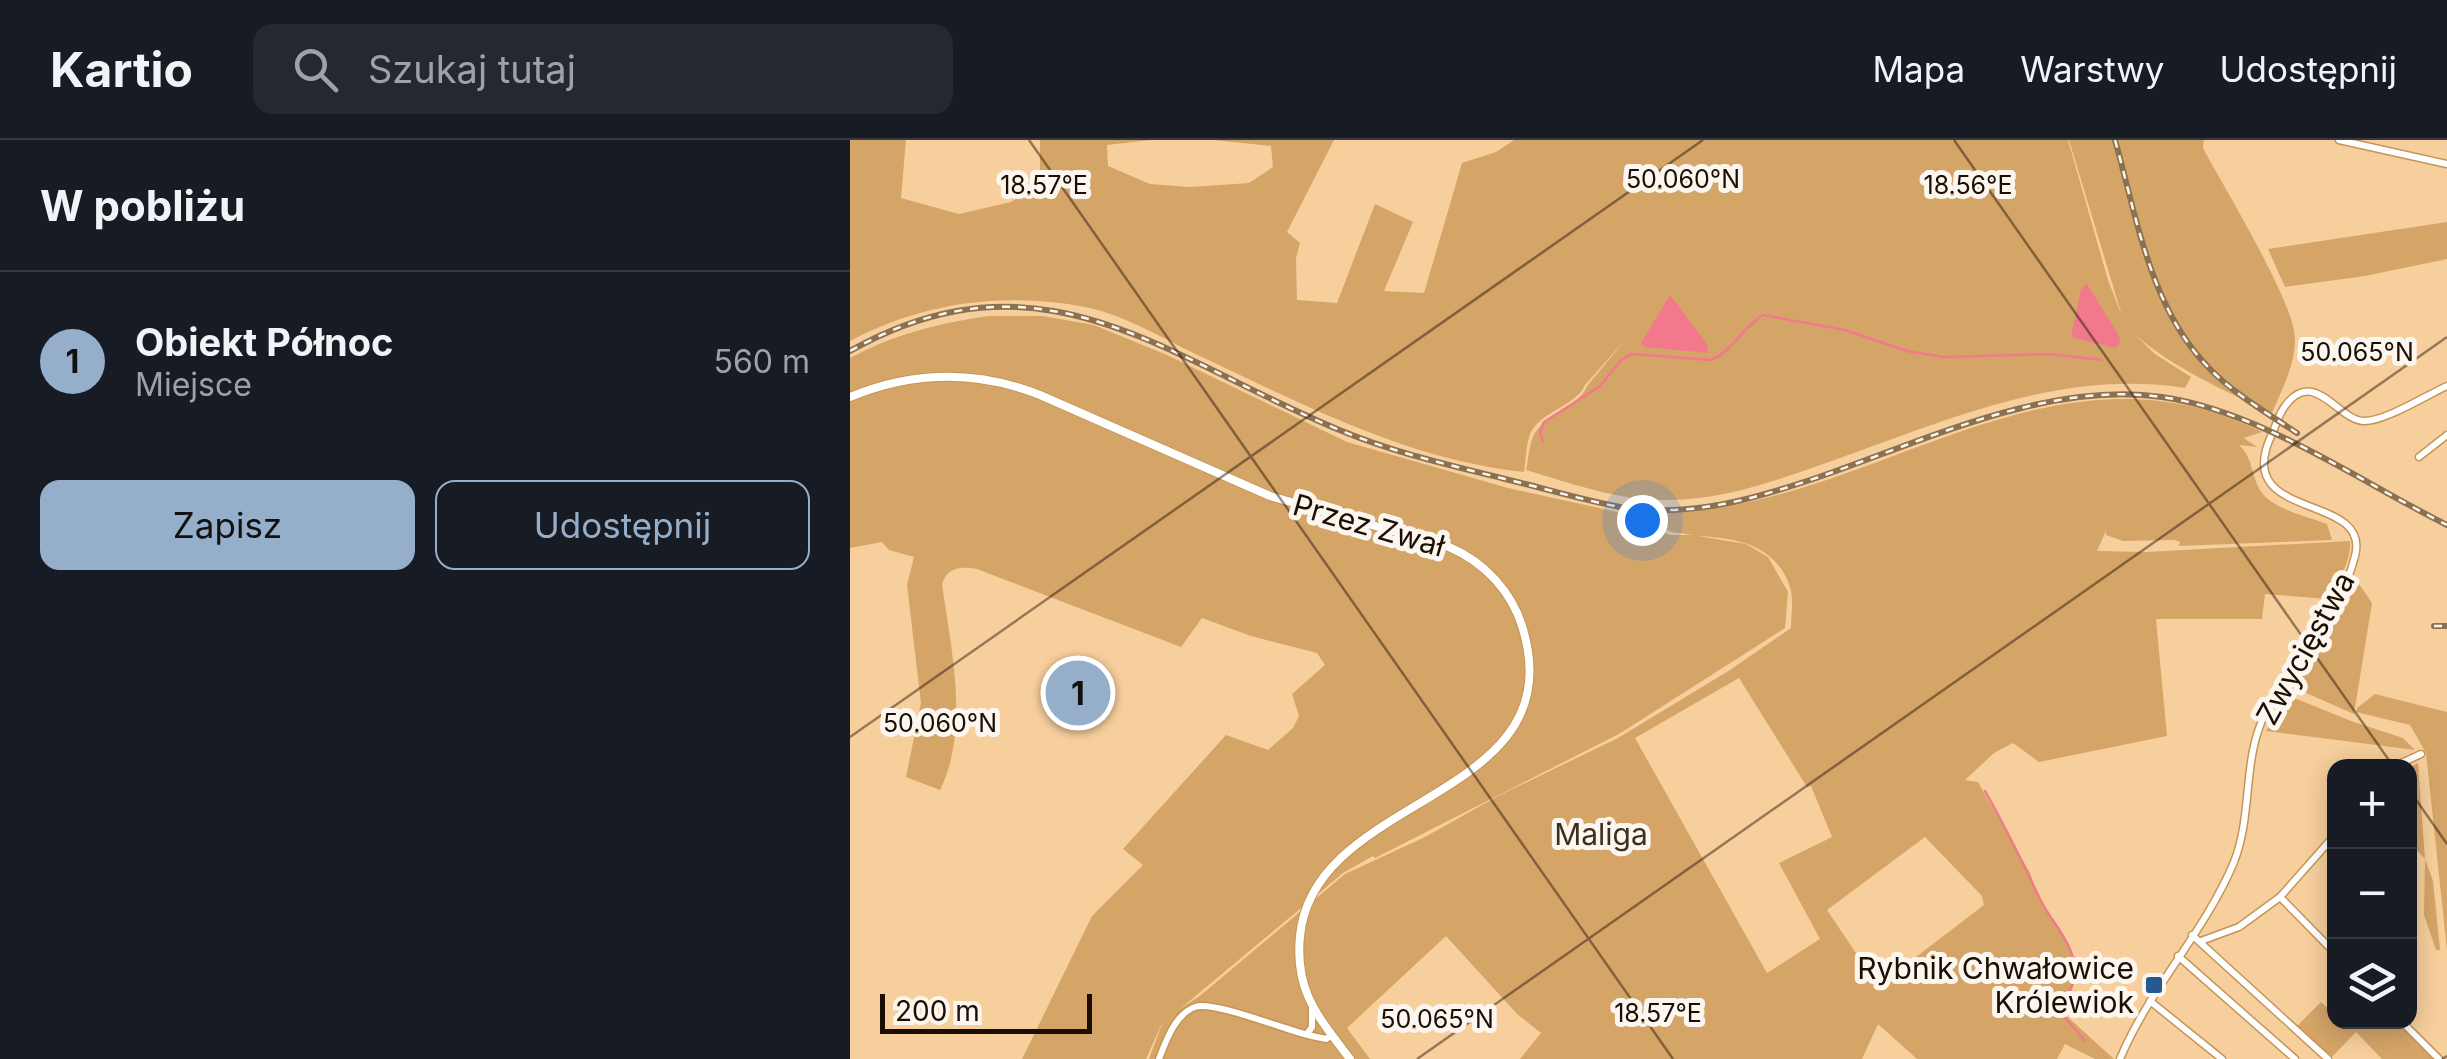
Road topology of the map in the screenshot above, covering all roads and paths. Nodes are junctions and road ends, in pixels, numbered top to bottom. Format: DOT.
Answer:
graph roads {
  1 [pos="2339,140"];
  2 [pos="2447,164"];
  3 [pos="2447,386"];
  4 [pos="850,397"];
  5 [pos="2447,435"];
  6 [pos="2418,457"];
  7 [pos="2422,754"];
  8 [pos="2411,759"];
  9 [pos="2327,844"];
  10 [pos="2280,898"];
  11 [pos="2192,934"];
  12 [pos="2200,941"];
  13 [pos="2327,945"];
  14 [pos="2178,956"];
  15 [pos="1310,1000"];
  16 [pos="2150,1001"];
  17 [pos="2409,1029"];
  18 [pos="1306,1035"];
  19 [pos="1332,1035"];
  20 [pos="1159,1059"];
  21 [pos="1350,1059"];
  22 [pos="2120,1059"];
  23 [pos="2222,1059"];
  24 [pos="2295,1059"];
  25 [pos="2328,1059"];
  26 [pos="2438,1059"];
  1 -- 2 [label="street"];
  3 -- 11 [label="street, Zwycięstwa"];
  4 -- 15 [label="street, Przez Zwał"];
  5 -- 6 [label="street"];
  7 -- 8 [label="street"];
  9 -- 10 [label="street"];
  10 -- 12 [label="street"];
  10 -- 13 [label="street"];
  11 -- 12 [label="street"];
  11 -- 14 [label="street, Zwycięstwa"];
  12 -- 25 [label="street"];
  14 -- 16 [label="street, Zwycięstwa"];
  14 -- 24 [label="street"];
  15 -- 18 [label="street"];
  15 -- 19 [label="street, Przez Zwał"];
  16 -- 22 [label="street, Zwycięstwa"];
  16 -- 23 [label="street"];
  17 -- 26 [label="street"];
  18 -- 19 [label="street"];
  18 -- 20 [label="street"];
  19 -- 21 [label="street, Przez Zwał"];
}
